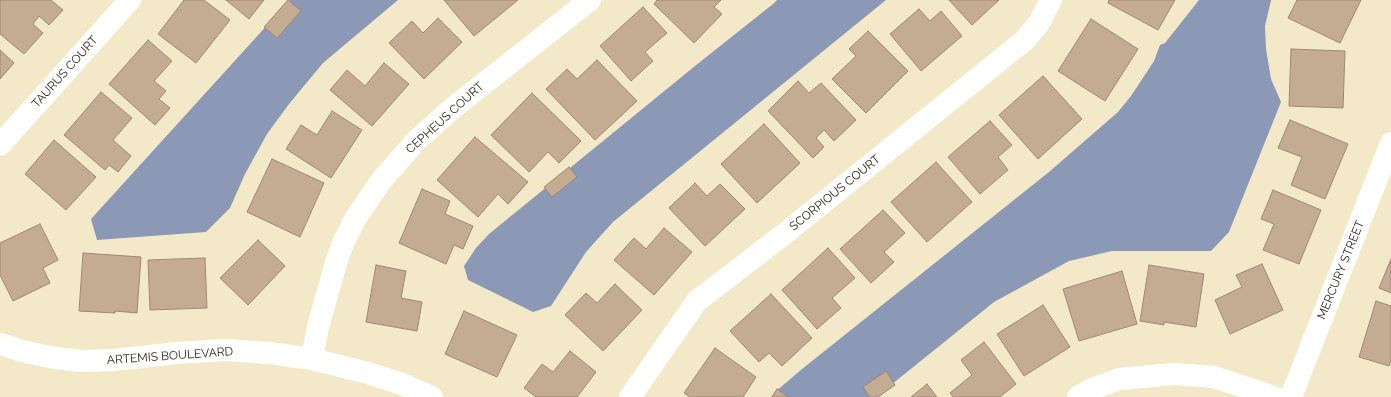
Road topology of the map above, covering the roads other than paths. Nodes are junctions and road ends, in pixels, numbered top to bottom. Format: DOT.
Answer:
graph roads {
  1 [pos="130,0"];
  2 [pos="590,0"];
  3 [pos="1051,0"];
  4 [pos="1391,143"];
  5 [pos="0,145"];
  6 [pos="0,344"];
  7 [pos="312,359"];
  8 [pos="432,397"];
  9 [pos="630,397"];
  10 [pos="1078,397"];
  11 [pos="1274,397"];
  12 [pos="1290,397"];
  1 -- 5 [label="street, TAURUS COURT"];
  2 -- 7 [label="street, CEPHEUS COURT"];
  3 -- 9 [label="street, SCORPIOUS COURT"];
  4 -- 12 [label="street, MERCURY STREET"];
  6 -- 7 [label="street, ARTEMIS BOULEVARD"];
  7 -- 8 [label="street, ARTEMIS BOULEVARD"];
  10 -- 11 [label="street"];
}
